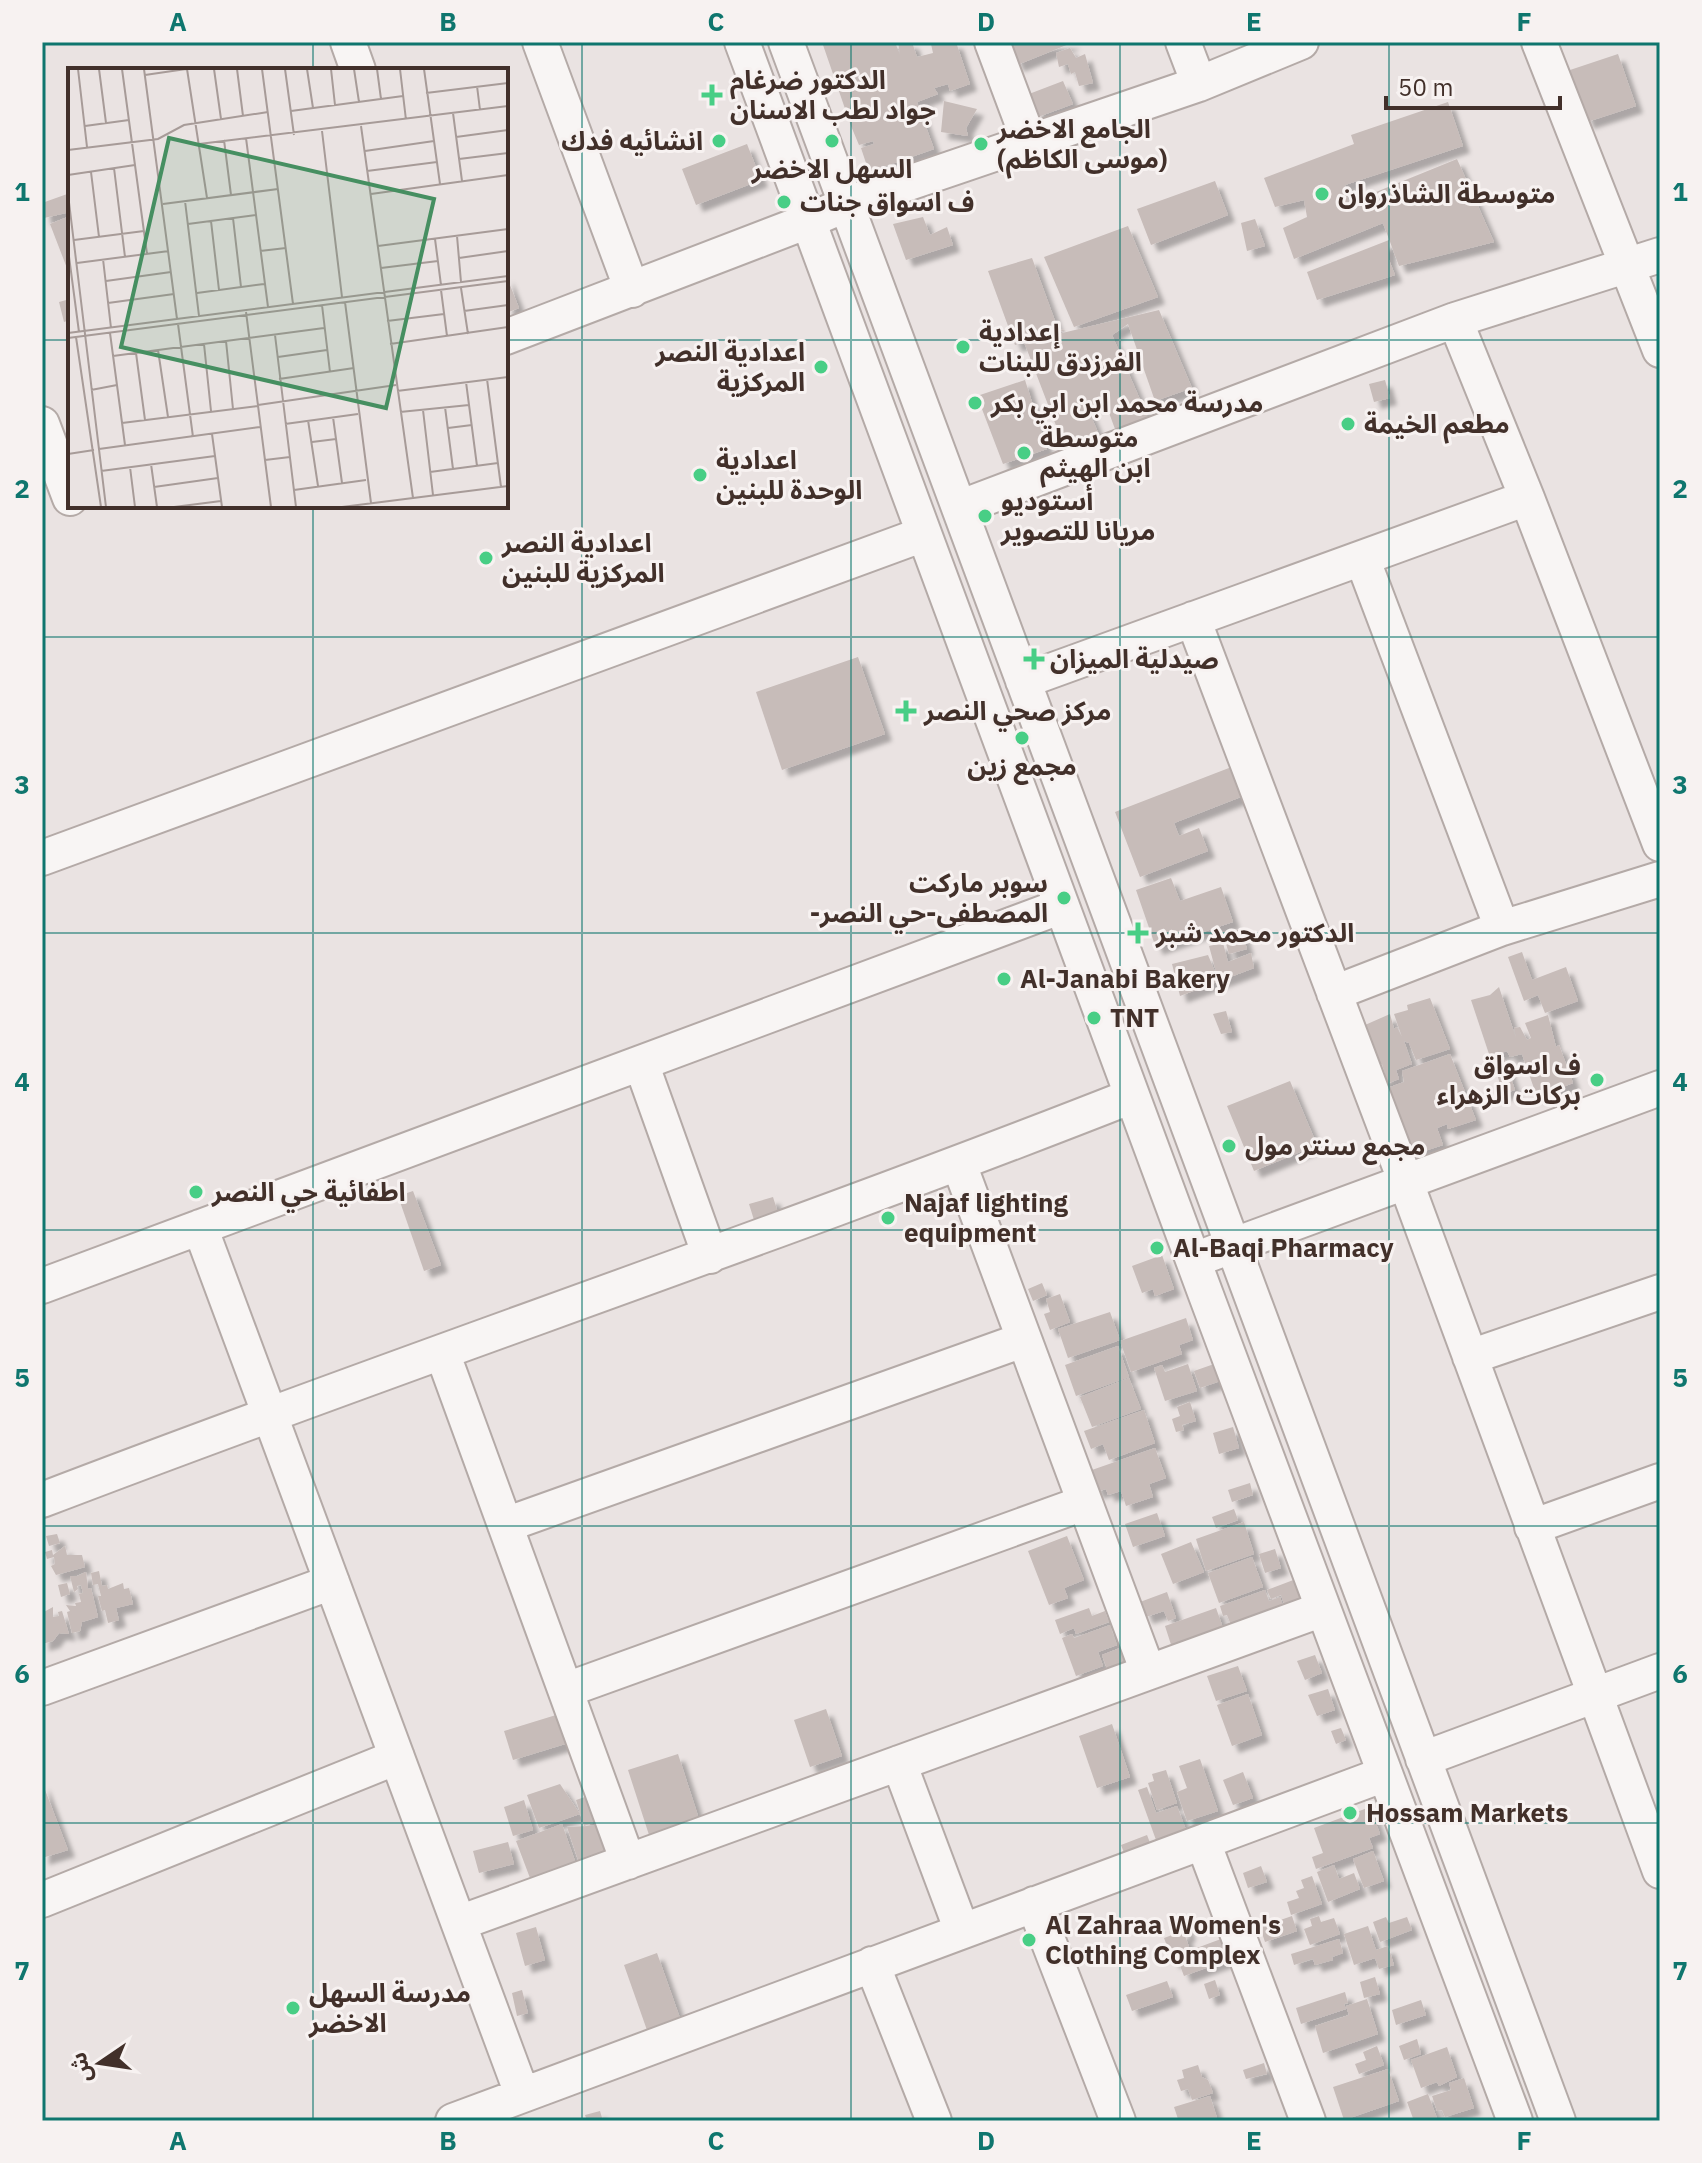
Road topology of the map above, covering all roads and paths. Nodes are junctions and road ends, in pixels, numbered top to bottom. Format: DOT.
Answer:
graph roads {
  1 [pos="348,42"];
  2 [pos="540,42"];
  3 [pos="742,42"];
  4 [pos="786,42"];
  5 [pos="992,42"];
  6 [pos="1183,42"];
  7 [pos="1301,42"];
  8 [pos="1539,42"];
  9 [pos="357,68"];
  10 [pos="1199,84"];
  11 [pos="1029,141"];
  12 [pos="828,155"];
  13 [pos="789,169"];
  14 [pos="847,204"];
  15 [pos="808,221"];
  16 [pos="1660,255"];
  17 [pos="868,262"];
  18 [pos="1627,266"];
  19 [pos="829,276"];
  20 [pos="632,290"];
  21 [pos="1455,320"];
  22 [pos="508,336"];
  23 [pos="1660,350"];
  24 [pos="42,424"];
  25 [pos="68,495"];
  26 [pos="1527,498"];
  27 [pos="68,501"];
  28 [pos="959,508"];
  29 [pos="42,512"];
  30 [pos="924,534"];
  31 [pos="1362,558"];
  32 [pos="1193,619"];
  33 [pos="1023,681"];
  34 [pos="1660,844"];
  35 [pos="42,858"];
  36 [pos="1660,879"];
  37 [pos="1062,906"];
  38 [pos="1502,928"];
  39 [pos="1334,993"];
  40 [pos="641,1063"];
  41 [pos="1660,1088"];
  42 [pos="1132,1096"];
  43 [pos="959,1164"];
  44 [pos="1405,1180"];
  45 [pos="1209,1186"];
  46 [pos="1172,1204"];
  47 [pos="200,1227"];
  48 [pos="1231,1246"];
  49 [pos="710,1256"];
  50 [pos="1193,1260"];
  51 [pos="1246,1285"];
  52 [pos="42,1286"];
  53 [pos="1660,1292"];
  54 [pos="1206,1295"];
  55 [pos="1023,1340"];
  56 [pos="442,1352"];
  57 [pos="1470,1357"];
  58 [pos="269,1413"];
  59 [pos="1660,1481"];
  60 [pos="42,1500"];
  61 [pos="1084,1503"];
  62 [pos="505,1525"];
  63 [pos="1532,1527"];
  64 [pos="332,1582"];
  65 [pos="1323,1609"];
  66 [pos="1660,1671"];
  67 [pos="1148,1672"];
  68 [pos="42,1688"];
  69 [pos="566,1690"];
  70 [pos="1594,1695"];
  71 [pos="397,1757"];
  72 [pos="1423,1759"];
  73 [pos="899,1763"];
  74 [pos="1385,1774"];
  75 [pos="1203,1842"];
  76 [pos="628,1862"];
  77 [pos="1660,1869"];
  78 [pos="42,1900"];
  79 [pos="1034,1904"];
  80 [pos="459,1923"];
  81 [pos="962,1931"];
  82 [pos="872,1964"];
  83 [pos="522,2094"];
  84 [pos="1555,2120"];
  85 [pos="453,2121"];
  86 [pos="934,2121"];
  87 [pos="1118,2121"];
  88 [pos="1308,2121"];
  89 [pos="1515,2121"];
  1 -- 9 [label="street"];
  2 -- 20 [label="street"];
  3 -- 13 [label="street"];
  4 -- 12 [label="street"];
  5 -- 11 [label="street"];
  6 -- 10 [label="street"];
  7 -- 10 [label="street"];
  8 -- 18 [label="street"];
  10 -- 11 [label="street"];
  11 -- 14 [label="street"];
  12 -- 13 [label="street"];
  12 -- 14 [label="street"];
  13 -- 15 [label="street"];
  14 -- 15 [label="street"];
  14 -- 17 [label="street"];
  15 -- 19 [label="street"];
  15 -- 20 [label="street"];
  16 -- 18 [label="street"];
  17 -- 19 [label="street"];
  17 -- 28 [label="street"];
  18 -- 21 [label="street"];
  18 -- 23 [label="street"];
  19 -- 30 [label="street"];
  20 -- 22 [label="street"];
  21 -- 26 [label="street"];
  21 -- 28 [label="street"];
  24 -- 25 [label="street"];
  26 -- 31 [label="street"];
  26 -- 34 [label="street"];
  27 -- 29 [label="street"];
  28 -- 33 [label="street"];
  30 -- 35 [label="street"];
  30 -- 37 [label="street"];
  31 -- 32 [label="street"];
  31 -- 38 [label="street"];
  32 -- 33 [label="street"];
  32 -- 39 [label="street"];
  33 -- 45 [label="street"];
  36 -- 38 [label="street"];
  37 -- 40 [label="street"];
  37 -- 42 [label="street"];
  38 -- 39 [label="street"];
  39 -- 44 [label="street"];
  40 -- 47 [label="street"];
  40 -- 49 [label="street"];
  41 -- 44 [label="street"];
  42 -- 43 [label="street"];
  42 -- 46 [label="street"];
  43 -- 49 [label="street"];
  43 -- 55 [label="street"];
  44 -- 48 [label="street"];
  44 -- 57 [label="street"];
  45 -- 46 [label="street"];
  45 -- 48 [label="street"];
  46 -- 50 [label="street"];
  47 -- 52 [label="street"];
  47 -- 58 [label="street"];
  48 -- 50 [label="street"];
  48 -- 51 [label="street"];
  49 -- 56 [label="street"];
  50 -- 54 [label="street"];
  51 -- 54 [label="street"];
  51 -- 72 [label="street"];
  53 -- 57 [label="street"];
  54 -- 65 [label="street"];
  55 -- 61 [label="street"];
  55 -- 62 [label="street"];
  56 -- 58 [label="street"];
  56 -- 62 [label="street"];
  57 -- 63 [label="street"];
  58 -- 60 [label="street"];
  58 -- 64 [label="street"];
  59 -- 63 [label="street"];
  61 -- 67 [label="street"];
  61 -- 69 [label="street"];
  62 -- 69 [label="street"];
  63 -- 70 [label="street"];
  64 -- 68 [label="street"];
  64 -- 71 [label="street"];
  65 -- 67 [label="street"];
  65 -- 74 [label="street"];
  66 -- 70 [label="street"];
  67 -- 73 [label="street"];
  69 -- 76 [label="street"];
  70 -- 72 [label="street"];
  70 -- 77 [label="street"];
  71 -- 78 [label="street"];
  71 -- 80 [label="street"];
  72 -- 84 [label="street"];
  73 -- 76 [label="street"];
  73 -- 81 [label="street"];
  74 -- 75 [label="street"];
  74 -- 89 [label="street"];
  75 -- 79 [label="street"];
  75 -- 88 [label="street"];
  76 -- 80 [label="street"];
  79 -- 81 [label="street"];
  79 -- 87 [label="street"];
  80 -- 83 [label="street"];
  81 -- 82 [label="street"];
  82 -- 83 [label="street"];
  82 -- 86 [label="street"];
  83 -- 85 [label="street"];
}
